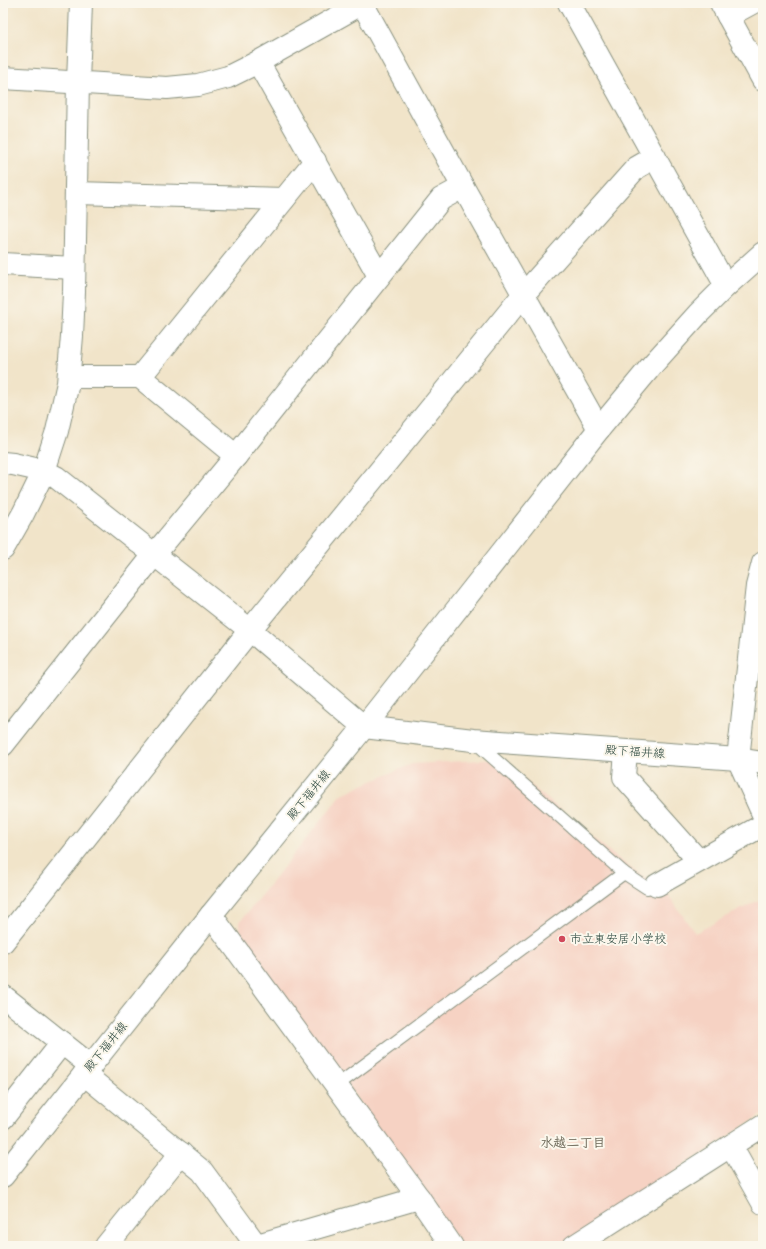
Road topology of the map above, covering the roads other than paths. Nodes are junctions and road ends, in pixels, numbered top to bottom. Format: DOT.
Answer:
graph roads {
  1 [pos="81,3"];
  2 [pos="362,3"];
  3 [pos="569,3"];
  4 [pos="752,3"];
  5 [pos="724,10"];
  6 [pos="258,62"];
  7 [pos="3,78"];
  8 [pos="763,80"];
  9 [pos="78,82"];
  10 [pos="655,157"];
  11 [pos="315,162"];
  12 [pos="463,187"];
  13 [pos="76,193"];
  14 [pos="284,199"];
  15 [pos="763,253"];
  16 [pos="3,264"];
  17 [pos="74,268"];
  18 [pos="379,276"];
  19 [pos="726,286"];
  20 [pos="523,295"];
  21 [pos="69,377"];
  22 [pos="140,377"];
  23 [pos="599,429"];
  24 [pos="236,456"];
  25 [pos="3,463"];
  26 [pos="44,471"];
  27 [pos="3,548"];
  28 [pos="154,555"];
  29 [pos="763,563"];
  30 [pos="760,586"];
  31 [pos="250,630"];
  32 [pos="364,727"];
  33 [pos="473,740"];
  34 [pos="3,745"];
  35 [pos="626,751"];
  36 [pos="738,760"];
  37 [pos="763,762"];
  38 [pos="763,814"];
  39 [pos="763,825"];
  40 [pos="699,861"];
  41 [pos="624,872"];
  42 [pos="657,885"];
  43 [pos="211,915"];
  44 [pos="3,942"];
  45 [pos="3,996"];
  46 [pos="62,1043"];
  47 [pos="88,1070"];
  48 [pos="336,1086"];
  49 [pos="3,1118"];
  50 [pos="763,1125"];
  51 [pos="731,1146"];
  52 [pos="181,1152"];
  53 [pos="3,1176"];
  54 [pos="419,1198"];
  55 [pos="763,1203"];
  56 [pos="257,1245"];
  57 [pos="106,1246"];
  58 [pos="452,1246"];
  59 [pos="574,1246"];
  1 -- 9 [label="street"];
  2 -- 6 [label="street"];
  2 -- 12 [label="street"];
  3 -- 10 [label="street"];
  4 -- 5 [label="street"];
  5 -- 8 [label="street"];
  6 -- 9 [label="street"];
  6 -- 11 [label="street"];
  7 -- 9 [label="street"];
  9 -- 13 [label="street"];
  10 -- 19 [label="street"];
  10 -- 20 [label="street"];
  11 -- 14 [label="street"];
  11 -- 18 [label="street"];
  12 -- 18 [label="street"];
  12 -- 20 [label="street"];
  13 -- 14 [label="street"];
  13 -- 17 [label="street"];
  14 -- 22 [label="street"];
  15 -- 19 [label="street"];
  16 -- 17 [label="street"];
  17 -- 21 [label="street"];
  18 -- 24 [label="street"];
  19 -- 23 [label="street"];
  20 -- 23 [label="street"];
  20 -- 31 [label="street"];
  21 -- 22 [label="street"];
  21 -- 26 [label="street"];
  22 -- 24 [label="street"];
  23 -- 32 [label="street"];
  24 -- 28 [label="street"];
  25 -- 26 [label="street"];
  26 -- 27 [label="street"];
  26 -- 28 [label="street"];
  28 -- 31 [label="street"];
  28 -- 34 [label="street"];
  29 -- 30 [label="street"];
  30 -- 36 [label="street"];
  31 -- 32 [label="street"];
  31 -- 44 [label="street"];
  32 -- 33 [label="street, 殿下福井線"];
  32 -- 43 [label="street, 殿下福井線"];
  33 -- 35 [label="street, 殿下福井線"];
  33 -- 41 [label="lane"];
  35 -- 36 [label="street, 殿下福井線"];
  35 -- 40 [label="street"];
  36 -- 37 [label="street, 殿下福井線"];
  36 -- 38 [label="street"];
  39 -- 40 [label="street"];
  40 -- 42 [label="street"];
  41 -- 42 [label="lane"];
  41 -- 48 [label="lane"];
  43 -- 47 [label="street, 殿下福井線"];
  43 -- 48 [label="street"];
  45 -- 46 [label="street"];
  46 -- 47 [label="street"];
  46 -- 49 [label="street"];
  47 -- 52 [label="street"];
  47 -- 53 [label="street, 殿下福井線"];
  48 -- 54 [label="street"];
  50 -- 51 [label="street"];
  51 -- 55 [label="street"];
  51 -- 59 [label="street"];
  52 -- 56 [label="street"];
  52 -- 57 [label="street"];
  54 -- 56 [label="street"];
  54 -- 58 [label="street"];
}
